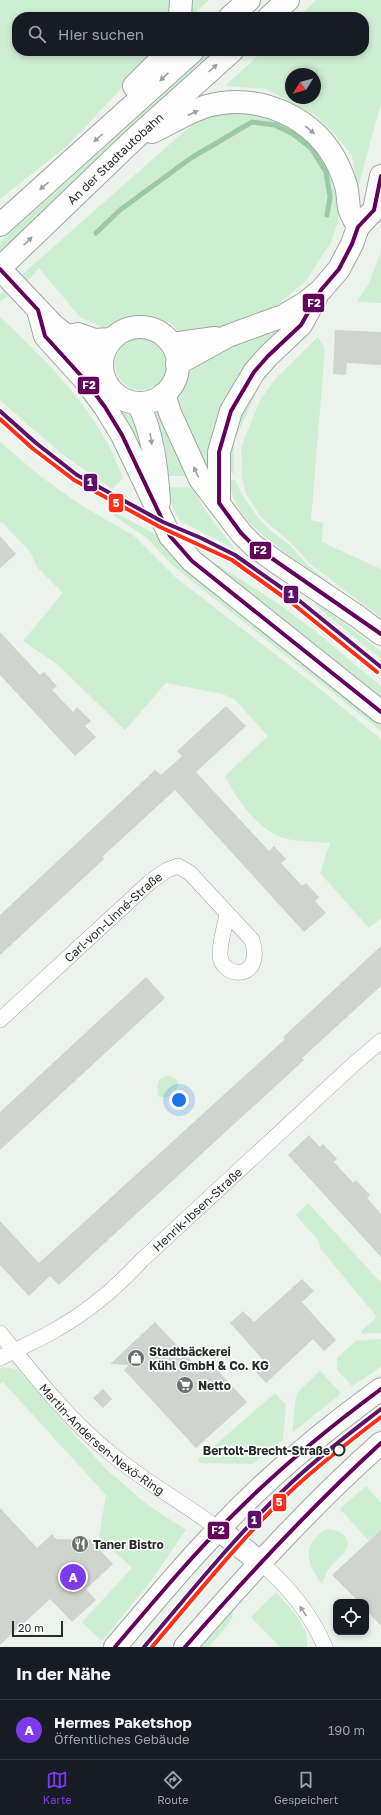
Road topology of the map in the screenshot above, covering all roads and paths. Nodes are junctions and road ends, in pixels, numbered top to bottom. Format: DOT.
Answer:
graph roads {
  1 [pos="181,0"];
  2 [pos="249,0"];
  3 [pos="288,0"];
  4 [pos="180,12"];
  5 [pos="236,12"];
  6 [pos="275,12"];
  7 [pos="162,56"];
  8 [pos="188,56"];
  9 [pos="226,56"];
  10 [pos="123,116"];
  11 [pos="132,141"];
  12 [pos="381,176"];
  13 [pos="0,225"];
  14 [pos="358,227"];
  15 [pos="0,268"];
  16 [pos="320,290"];
  17 [pos="38,310"];
  18 [pos="67,336"];
  19 [pos="111,339"];
  20 [pos="174,354"];
  21 [pos="102,370"];
  22 [pos="164,394"];
  23 [pos="138,403"];
  24 [pos="219,503"];
  25 [pos="160,515"];
  26 [pos="381,634"];
  27 [pos="381,712"];
  28 [pos="227,914"];
  29 [pos="0,1020"];
  30 [pos="381,1041"];
  31 [pos="0,1333"];
  32 [pos="14,1350"];
  33 [pos="0,1358"];
  34 [pos="381,1389"];
  35 [pos="381,1443"];
  36 [pos="218,1529"];
  37 [pos="260,1562"];
  38 [pos="323,1646"];
  39 [pos="115,1647"];
  40 [pos="185,1647"];
  1 -- 4 [label="main road"];
  2 -- 5 [label="main road"];
  3 -- 6 [label="main road"];
  7 -- 10 [label="main road"];
  8 -- 10 [label="main road, one-way"];
  11 -- 9 [label="main road, An der Stadtautobahn, one-way"];
  10 -- 13 [label="main road, one-way"];
  11 -- 14 [label="main road, one-way"];
  15 -- 11 [label="main road, An der Stadtautobahn, one-way"];
  12 -- 14 [label="main road"];
  14 -- 16 [label="main road"];
  15 -- 17 [label="main road"];
  16 -- 20 [label="main road"];
  16 -- 24 [label="main road"];
  17 -- 18 [label="main road"];
  17 -- 25 [label="main road"];
  18 -- 19 [label="main road"];
  18 -- 21 [label="main road"];
  19 -- 20 [label="main road"];
  19 -- 21 [label="main road"];
  20 -- 22 [label="main road"];
  21 -- 23 [label="main road"];
  22 -- 23 [label="main road"];
  24 -- 22 [label="main road, one-way"];
  23 -- 25 [label="main road, one-way"];
  24 -- 26 [label="main road"];
  25 -- 27 [label="main road"];
  28 -- 29 [label="street, Carl-von-Linné-Straße"];
  30 -- 32 [label="street, Henrik-Ibsen-Straße"];
  31 -- 32 [label="street, Martin-Andersen-Nexö-Ring"];
  32 -- 33 [label="street, Henrik-Ibsen-Straße"];
  32 -- 36 [label="street, Martin-Andersen-Nexö-Ring"];
  34 -- 36 [label="main road"];
  35 -- 37 [label="main road"];
  36 -- 37 [label="main road"];
  36 -- 39 [label="main road"];
  38 -- 37 [label="street, one-way"];
  37 -- 40 [label="main road"];
}
